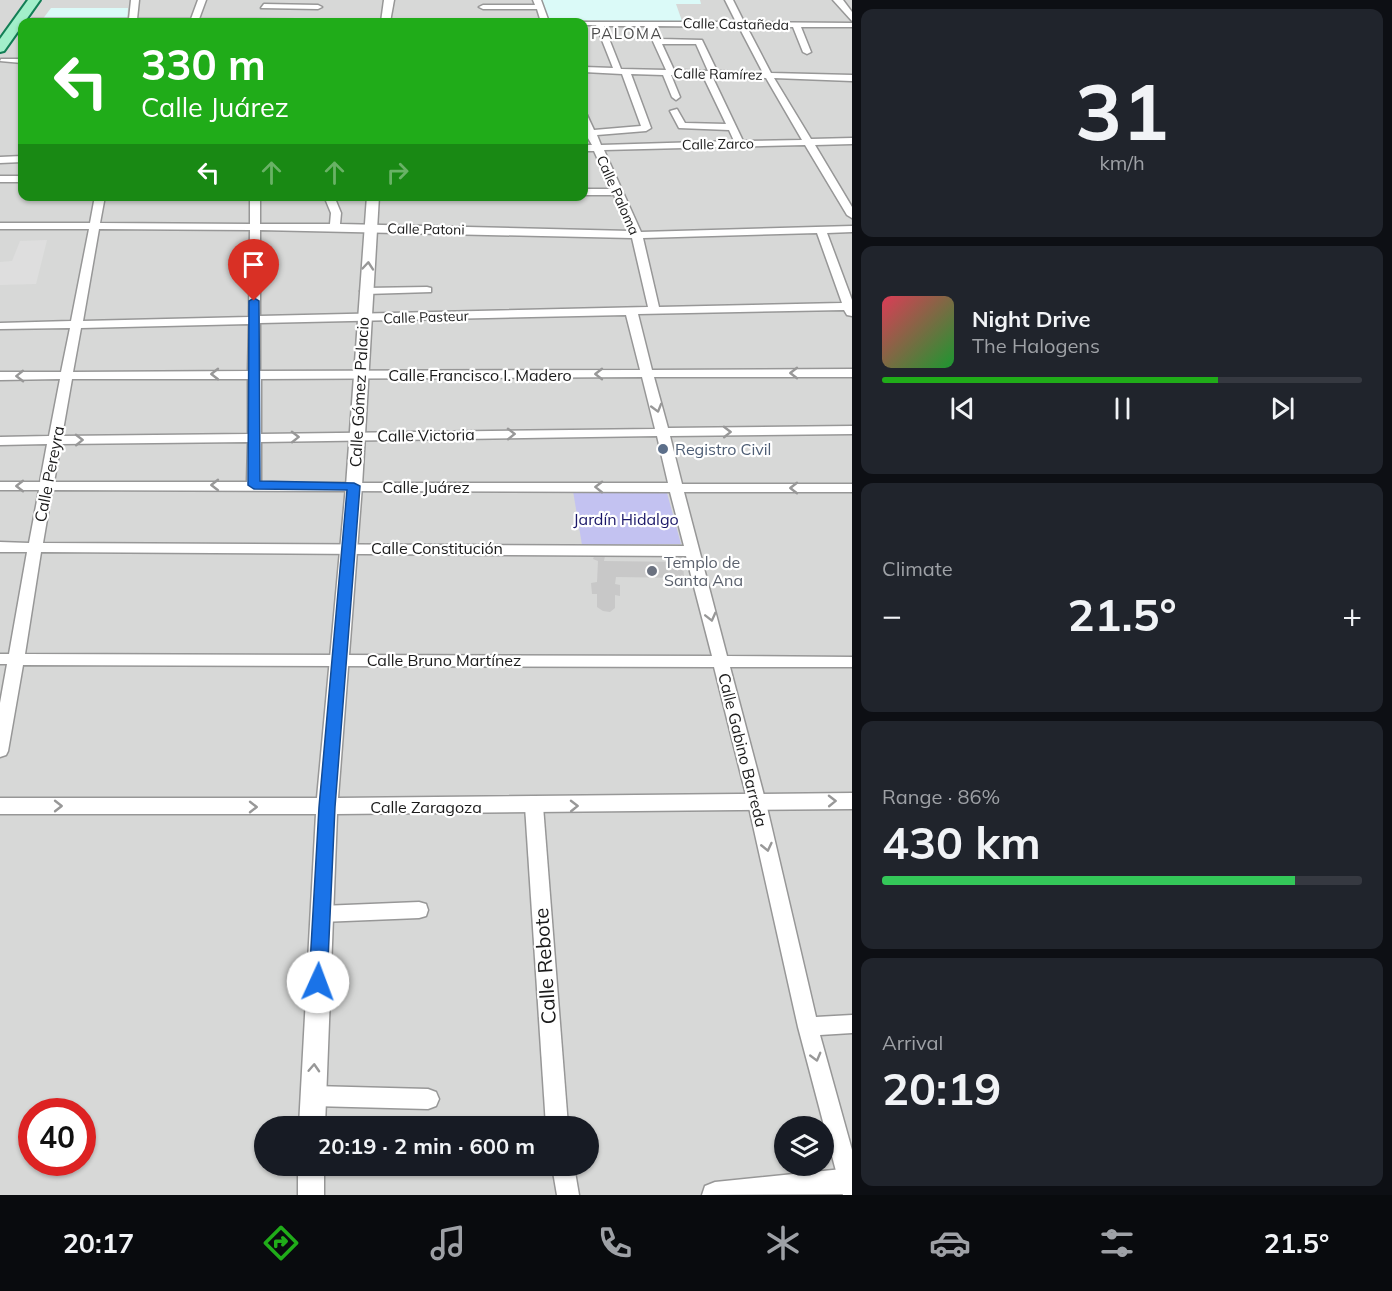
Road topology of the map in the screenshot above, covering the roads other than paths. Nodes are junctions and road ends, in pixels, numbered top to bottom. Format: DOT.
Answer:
graph roads {
  1 [pos="34,0"];
  2 [pos="47,0"];
  3 [pos="135,0"];
  4 [pos="202,0"];
  5 [pos="388,0"];
  6 [pos="729,0"];
  7 [pos="838,0"];
  8 [pos="264,3"];
  9 [pos="538,3"];
  10 [pos="318,7"];
  11 [pos="483,7"];
  12 [pos="21,18"];
  13 [pos="35,18"];
  14 [pos="133,18"];
  15 [pos="195,18"];
  16 [pos="262,18"];
  17 [pos="387,18"];
  18 [pos="544,18"];
  19 [pos="852,18"];
  20 [pos="18,23"];
  21 [pos="588,23"];
  22 [pos="598,23"];
  23 [pos="649,23"];
  24 [pos="740,23"];
  25 [pos="796,24"];
  26 [pos="852,25"];
  27 [pos="18,40"];
  28 [pos="657,41"];
  29 [pos="0,48"];
  30 [pos="807,52"];
  31 [pos="18,61"];
  32 [pos="1,63"];
  33 [pos="588,70"];
  34 [pos="622,72"];
  35 [pos="669,72"];
  36 [pos="710,73"];
  37 [pos="768,75"];
  38 [pos="852,78"];
  39 [pos="676,97"];
  40 [pos="674,111"];
  41 [pos="588,124"];
  42 [pos="731,127"];
  43 [pos="593,133"];
  44 [pos="852,141"];
  45 [pos="808,142"];
  46 [pos="740,144"];
  47 [pos="588,147"];
  48 [pos="597,147"];
  49 [pos="18,159"];
  50 [pos="0,160"];
  51 [pos="0,179"];
  52 [pos="18,179"];
  53 [pos="588,192"];
  54 [pos="618,192"];
  55 [pos="99,201"];
  56 [pos="255,201"];
  57 [pos="331,201"];
  58 [pos="373,201"];
  59 [pos="852,215"];
  60 [pos="0,226"];
  61 [pos="253,226"];
  62 [pos="94,227"];
  63 [pos="336,227"];
  64 [pos="371,228"];
  65 [pos="852,229"];
  66 [pos="821,231"];
  67 [pos="638,235"];
  68 [pos="427,290"];
  69 [pos="366,291"];
  70 [pos="851,309"];
  71 [pos="631,310"];
  72 [pos="654,310"];
  73 [pos="364,318"];
  74 [pos="254,321"];
  75 [pos="76,325"];
  76 [pos="0,326"];
  77 [pos="852,373"];
  78 [pos="255,374"];
  79 [pos="648,374"];
  80 [pos="68,375"];
  81 [pos="361,375"];
  82 [pos="0,376"];
  83 [pos="852,430"];
  84 [pos="664,432"];
  85 [pos="356,436"];
  86 [pos="255,437"];
  87 [pos="56,440"];
  88 [pos="0,441"];
  89 [pos="254,485"];
  90 [pos="0,486"];
  91 [pos="47,486"];
  92 [pos="354,486"];
  93 [pos="678,488"];
  94 [pos="852,488"];
  95 [pos="0,547"];
  96 [pos="35,548"];
  97 [pos="349,548"];
  98 [pos="694,551"];
  99 [pos="7,659"];
  100 [pos="338,660"];
  101 [pos="722,661"];
  102 [pos="852,662"];
  103 [pos="0,751"];
  104 [pos="852,801"];
  105 [pos="757,802"];
  106 [pos="0,806"];
  107 [pos="534,806"];
  108 [pos="327,807"];
  109 [pos="419,910"];
  110 [pos="321,914"];
  111 [pos="852,1024"];
  112 [pos="808,1027"];
  113 [pos="313,1096"];
  114 [pos="428,1099"];
  115 [pos="312,1116"];
  116 [pos="556,1116"];
  117 [pos="311,1176"];
  118 [pos="565,1176"];
  119 [pos="851,1184"];
  120 [pos="311,1195"];
  121 [pos="568,1195"];
  122 [pos="715,1195"];
  1 -- 12 [label="main road"];
  2 -- 13 [label="main road"];
  3 -- 14 [label="street"];
  4 -- 15 [label="street"];
  5 -- 17 [label="street"];
  6 -- 24 [label="street"];
  7 -- 19 [label="street"];
  8 -- 10 [label="street"];
  8 -- 16 [label="street"];
  9 -- 11 [label="street"];
  9 -- 18 [label="street"];
  20 -- 29 [label="main road"];
  21 -- 22 [label="street, Calle Castañeda"];
  22 -- 23 [label="street, Calle Castañeda"];
  22 -- 34 [label="street"];
  23 -- 24 [label="street, Calle Castañeda"];
  23 -- 28 [label="street"];
  24 -- 25 [label="street, Calle Castañeda"];
  24 -- 37 [label="street"];
  25 -- 26 [label="street, Calle Castañeda"];
  25 -- 30 [label="street"];
  27 -- 32 [label="main road"];
  28 -- 35 [label="street"];
  28 -- 36 [label="street"];
  31 -- 32 [label="street"];
  33 -- 34 [label="street, Calle Ramírez"];
  34 -- 35 [label="street, Calle Ramírez"];
  34 -- 43 [label="street"];
  35 -- 36 [label="street, Calle Ramírez"];
  35 -- 39 [label="street"];
  36 -- 37 [label="street, Calle Ramírez"];
  36 -- 42 [label="street"];
  37 -- 38 [label="street, Calle Ramírez"];
  37 -- 45 [label="street"];
  40 -- 42 [label="street"];
  41 -- 43 [label="street, Calle Paloma"];
  42 -- 46 [label="street"];
  43 -- 48 [label="street, Calle Paloma"];
  44 -- 45 [label="street, Calle Zarco"];
  45 -- 46 [label="street, Calle Zarco"];
  45 -- 59 [label="street"];
  46 -- 48 [label="street, Calle Zarco"];
  47 -- 48 [label="street, Calle Zarco"];
  48 -- 54 [label="street, Calle Paloma"];
  49 -- 50 [label="street"];
  51 -- 52 [label="street"];
  53 -- 54 [label="street"];
  54 -- 67 [label="street, Calle Paloma"];
  55 -- 62 [label="street, Calle Pereyra"];
  56 -- 61 [label="street"];
  57 -- 63 [label="street"];
  58 -- 64 [label="street, Calle Gómez Palacio"];
  60 -- 62 [label="street, Calle Patoni"];
  61 -- 62 [label="street, Calle Patoni"];
  61 -- 63 [label="street, Calle Patoni"];
  61 -- 74 [label="street"];
  62 -- 75 [label="street, Calle Pereyra"];
  63 -- 64 [label="street, Calle Patoni"];
  64 -- 67 [label="street, Calle Patoni"];
  69 -- 64 [label="street, Calle Gómez Palacio, one-way"];
  65 -- 66 [label="street, Calle Patoni"];
  66 -- 67 [label="street, Calle Patoni"];
  66 -- 70 [label="street"];
  67 -- 72 [label="street, Calle Paloma"];
  68 -- 69 [label="street"];
  69 -- 73 [label="street, Calle Gómez Palacio"];
  70 -- 72 [label="street, Calle Pasteur"];
  71 -- 72 [label="street, Calle Pasteur"];
  71 -- 73 [label="street, Calle Pasteur"];
  71 -- 79 [label="street, Calle Gabino Barreda"];
  73 -- 74 [label="street, Calle Pasteur"];
  73 -- 81 [label="street, Calle Gómez Palacio"];
  74 -- 75 [label="street, Calle Pasteur"];
  74 -- 78 [label="street"];
  75 -- 76 [label="street, Calle Pasteur"];
  75 -- 80 [label="street, Calle Pereyra"];
  77 -- 79 [label="street, Calle Francisco I. Madero, one-way"];
  78 -- 80 [label="street, Calle Francisco I. Madero, one-way"];
  78 -- 81 [label="street, Calle Francisco I. Madero"];
  78 -- 86 [label="street"];
  79 -- 81 [label="street, Calle Francisco I. Madero, one-way"];
  79 -- 84 [label="street, Calle Gabino Barreda, one-way"];
  80 -- 82 [label="street, Calle Francisco I. Madero, one-way"];
  80 -- 87 [label="street, Calle Pereyra"];
  81 -- 85 [label="street, Calle Gómez Palacio"];
  84 -- 83 [label="street, Calle Victoria, one-way"];
  85 -- 84 [label="street, Calle Victoria, one-way"];
  84 -- 93 [label="street, Calle Gabino Barreda"];
  86 -- 85 [label="street, Calle Victoria, one-way"];
  85 -- 92 [label="street, Calle Gómez Palacio"];
  87 -- 86 [label="street, Calle Victoria, one-way"];
  86 -- 89 [label="street"];
  87 -- 88 [label="street, Calle Victoria"];
  87 -- 91 [label="street, Calle Pereyra"];
  89 -- 91 [label="street, Calle Juárez, one-way"];
  89 -- 92 [label="street, Calle Juárez"];
  91 -- 90 [label="street, Calle Juárez, one-way"];
  91 -- 96 [label="street, Calle Pereyra"];
  93 -- 92 [label="street, Calle Juárez, one-way"];
  92 -- 97 [label="street, Calle Gómez Palacio"];
  94 -- 93 [label="street, Calle Juárez, one-way"];
  93 -- 98 [label="street, Calle Gabino Barreda"];
  95 -- 96 [label="street, Calle Constitución"];
  96 -- 97 [label="street, Calle Constitución"];
  96 -- 99 [label="street, Calle Pereyra"];
  97 -- 98 [label="street, Calle Constitución"];
  97 -- 100 [label="street, Calle Gómez Palacio"];
  98 -- 101 [label="street, Calle Gabino Barreda, one-way"];
  99 -- 100 [label="street, Calle Bruno Martínez"];
  99 -- 103 [label="street, Calle Pereyra"];
  100 -- 101 [label="street, Calle Bruno Martínez"];
  100 -- 108 [label="street, Calle Gómez Palacio"];
  101 -- 102 [label="street, Calle Bruno Martínez"];
  101 -- 105 [label="street, Calle Gabino Barreda"];
  105 -- 104 [label="street, Calle Zaragoza, one-way"];
  107 -- 105 [label="street, Calle Zaragoza, one-way"];
  105 -- 112 [label="street, Calle Gabino Barreda, one-way"];
  106 -- 108 [label="street, Calle Zaragoza, one-way"];
  107 -- 108 [label="street, Calle Zaragoza"];
  107 -- 116 [label="street, Calle Rebote"];
  108 -- 110 [label="street, Calle Gómez Palacio"];
  109 -- 110 [label="street"];
  113 -- 110 [label="street, Calle Gómez Palacio, one-way"];
  111 -- 112 [label="street"];
  112 -- 119 [label="street, Calle Gabino Barreda, one-way"];
  113 -- 114 [label="street"];
  113 -- 115 [label="street, Calle Gómez Palacio"];
  117 -- 120 [label="street"];
  118 -- 121 [label="street"];
  119 -- 122 [label="street"];
}
